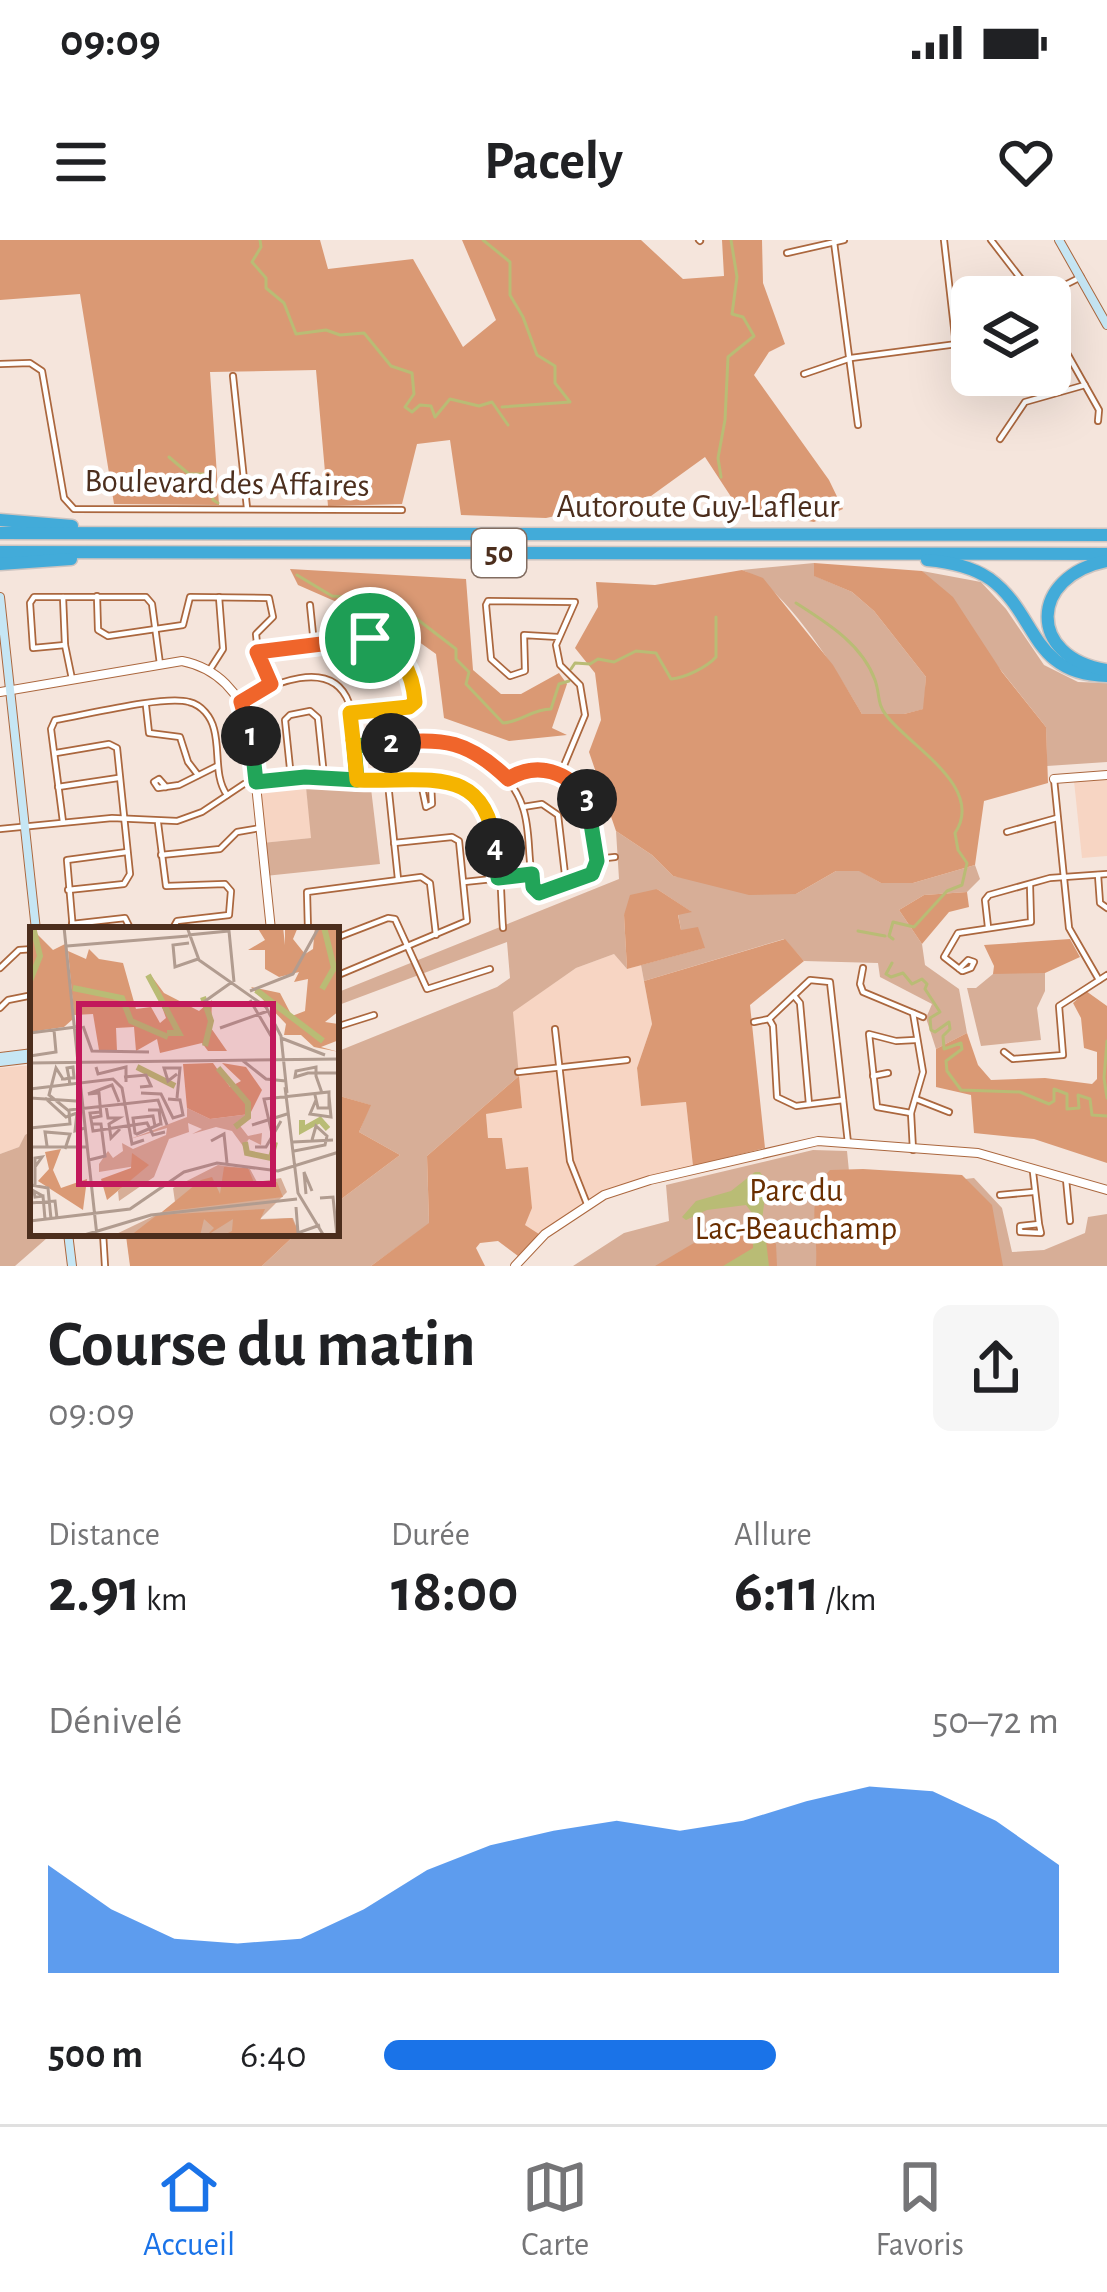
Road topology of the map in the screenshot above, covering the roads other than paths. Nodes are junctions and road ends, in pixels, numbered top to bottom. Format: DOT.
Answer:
graph roads {
  1 [pos="844,240"];
  2 [pos="944,240"];
  3 [pos="991,240"];
  4 [pos="1059,240"];
  5 [pos="834,242"];
  6 [pos="788,253"];
  7 [pos="1021,276"];
  8 [pos="1081,277"];
  9 [pos="1071,282"];
  10 [pos="951,301"];
  11 [pos="1107,325"];
  12 [pos="951,345"];
  13 [pos="851,358"];
  14 [pos="1071,360"];
  15 [pos="0,366"];
  16 [pos="804,374"];
  17 [pos="233,376"];
  18 [pos="1085,385"];
  19 [pos="1098,421"];
  20 [pos="859,424"];
  21 [pos="1000,439"];
  22 [pos="247,510"];
  23 [pos="402,511"];
  24 [pos="0,520"];
  25 [pos="0,533"];
  26 [pos="151,533"];
  27 [pos="1107,535"];
  28 [pos="854,553"];
  29 [pos="1107,557"];
  30 [pos="2,563"];
  31 [pos="97,596"];
  32 [pos="0,597"];
  33 [pos="63,597"];
  34 [pos="219,597"];
  35 [pos="310,605"];
  36 [pos="155,630"];
  37 [pos="558,638"];
  38 [pos="350,639"];
  39 [pos="314,644"];
  40 [pos="65,645"];
  41 [pos="257,652"];
  42 [pos="160,664"];
  43 [pos="410,670"];
  44 [pos="209,672"];
  45 [pos="1107,673"];
  46 [pos="72,680"];
  47 [pos="271,684"];
  48 [pos="5,691"];
  49 [pos="241,702"];
  50 [pos="146,705"];
  51 [pos="350,713"];
  52 [pos="354,746"];
  53 [pos="54,753"];
  54 [pos="218,765"];
  55 [pos="198,775"];
  56 [pos="560,775"];
  57 [pos="1107,775"];
  58 [pos="119,778"];
  59 [pos="291,778"];
  60 [pos="324,778"];
  61 [pos="508,779"];
  62 [pos="1054,779"];
  63 [pos="357,780"];
  64 [pos="388,781"];
  65 [pos="256,782"];
  66 [pos="421,783"];
  67 [pos="431,783"];
  68 [pos="166,787"];
  69 [pos="58,788"];
  70 [pos="227,795"];
  71 [pos="523,807"];
  72 [pos="124,818"];
  73 [pos="1057,818"];
  74 [pos="63,822"];
  75 [pos="158,823"];
  76 [pos="25,826"];
  77 [pos="260,828"];
  78 [pos="0,829"];
  79 [pos="1007,832"];
  80 [pos="394,843"];
  81 [pos="127,852"];
  82 [pos="161,855"];
  83 [pos="615,857"];
  84 [pos="597,859"];
  85 [pos="532,874"];
  86 [pos="1107,874"];
  87 [pos="1098,875"];
  88 [pos="1063,877"];
  89 [pos="498,878"];
  90 [pos="398,879"];
  91 [pos="464,882"];
  92 [pos="566,884"];
  93 [pos="1030,885"];
  94 [pos="68,890"];
  95 [pos="1107,908"];
  96 [pos="36,927"];
  97 [pos="72,927"];
  98 [pos="130,927"];
  99 [pos="173,927"];
  100 [pos="271,927"];
  101 [pos="308,927"];
  102 [pos="988,927"];
  103 [pos="503,928"];
  104 [pos="436,935"];
  105 [pos="339,937"];
  106 [pos="406,947"];
  107 [pos="30,949"];
  108 [pos="0,968"];
  109 [pos="863,968"];
  110 [pos="490,969"];
  111 [pos="959,969"];
  112 [pos="339,975"];
  113 [pos="1107,975"];
  114 [pos="1100,980"];
  115 [pos="30,995"];
  116 [pos="795,998"];
  117 [pos="0,1008"];
  118 [pos="914,1013"];
  119 [pos="374,1015"];
  120 [pos="923,1017"];
  121 [pos="769,1019"];
  122 [pos="754,1022"];
  123 [pos="339,1026"];
  124 [pos="555,1029"];
  125 [pos="915,1040"];
  126 [pos="1004,1052"];
  127 [pos="30,1056"];
  128 [pos="0,1060"];
  129 [pos="627,1060"];
  130 [pos="559,1067"];
  131 [pos="518,1072"];
  132 [pos="888,1073"];
  133 [pos="873,1076"];
  134 [pos="916,1099"];
  135 [pos="843,1100"];
  136 [pos="809,1105"];
  137 [pos="949,1112"];
  138 [pos="911,1113"];
  139 [pos="848,1143"];
  140 [pos="913,1150"];
  141 [pos="1033,1168"];
  142 [pos="1066,1179"];
  143 [pos="1107,1190"];
  144 [pos="1033,1192"];
  145 [pos="1000,1195"];
  146 [pos="587,1204"];
  147 [pos="1070,1221"];
  148 [pos="1039,1224"];
  149 [pos="68,1236"];
  150 [pos="103,1236"];
  151 [pos="71,1266"];
  152 [pos="105,1266"];
  153 [pos="515,1266"];
  1 -- 5 [label="street"];
  2 -- 10 [label="street"];
  3 -- 7 [label="street"];
  4 -- 8 [label="main road"];
  5 -- 6 [label="street"];
  5 -- 13 [label="street"];
  8 -- 9 [label="street"];
  8 -- 11 [label="main road"];
  12 -- 13 [label="street"];
  13 -- 16 [label="street"];
  13 -- 20 [label="street"];
  14 -- 18 [label="street"];
  15 -- 22 [label="street, Boulevard des Affaires"];
  17 -- 22 [label="street"];
  18 -- 19 [label="street"];
  18 -- 21 [label="street"];
  22 -- 23 [label="street, Boulevard des Affaires"];
  24 -- 26 [label="highway"];
  25 -- 26 [label="highway, Autoroute Guy-Lafleur / 50"];
  26 -- 27 [label="highway, Autoroute Guy-Lafleur / 50"];
  28 -- 29 [label="highway, Autoroute Guy-Lafleur / 50"];
  28 -- 30 [label="highway, Autoroute Guy-Lafleur / 50"];
  28 -- 45 [label="highway"];
  29 -- 45 [label="highway"];
  31 -- 33 [label="street"];
  31 -- 36 [label="street"];
  31 -- 36 [label="street"];
  32 -- 48 [label="main road"];
  33 -- 40 [label="street"];
  33 -- 40 [label="street"];
  34 -- 36 [label="street"];
  34 -- 41 [label="street"];
  34 -- 44 [label="street"];
  35 -- 39 [label="street"];
  36 -- 42 [label="street"];
  37 -- 37 [label="street"];
  37 -- 56 [label="street"];
  38 -- 39 [label="street"];
  38 -- 43 [label="street"];
  38 -- 43 [label="street"];
  39 -- 41 [label="street"];
  40 -- 46 [label="street"];
  41 -- 47 [label="street"];
  42 -- 44 [label="street"];
  42 -- 46 [label="street"];
  43 -- 51 [label="street"];
  44 -- 49 [label="street"];
  46 -- 48 [label="street"];
  47 -- 49 [label="street"];
  47 -- 51 [label="street"];
  48 -- 76 [label="main road"];
  49 -- 65 [label="street"];
  50 -- 53 [label="street"];
  50 -- 54 [label="street"];
  50 -- 55 [label="street"];
  51 -- 52 [label="street"];
  52 -- 61 [label="street"];
  52 -- 63 [label="street"];
  53 -- 58 [label="street"];
  53 -- 69 [label="street"];
  54 -- 55 [label="street"];
  54 -- 70 [label="street"];
  55 -- 68 [label="street"];
  56 -- 61 [label="street"];
  56 -- 84 [label="street"];
  57 -- 62 [label="street"];
  58 -- 69 [label="street"];
  58 -- 72 [label="street"];
  59 -- 60 [label="street"];
  59 -- 60 [label="street"];
  59 -- 65 [label="street"];
  60 -- 63 [label="street"];
  61 -- 71 [label="street"];
  62 -- 73 [label="street"];
  63 -- 64 [label="street"];
  64 -- 66 [label="street"];
  64 -- 80 [label="street"];
  65 -- 70 [label="street"];
  65 -- 77 [label="street"];
  66 -- 67 [label="street"];
  66 -- 67 [label="street"];
  67 -- 89 [label="street"];
  69 -- 74 [label="street"];
  70 -- 75 [label="street"];
  71 -- 85 [label="street"];
  71 -- 92 [label="street"];
  72 -- 74 [label="street"];
  72 -- 75 [label="street"];
  72 -- 81 [label="street"];
  73 -- 79 [label="street"];
  73 -- 88 [label="street"];
  74 -- 76 [label="street"];
  75 -- 82 [label="street"];
  76 -- 78 [label="street"];
  76 -- 96 [label="main road"];
  77 -- 82 [label="street"];
  77 -- 100 [label="street"];
  80 -- 90 [label="street"];
  80 -- 91 [label="street"];
  81 -- 94 [label="street"];
  81 -- 94 [label="street"];
  82 -- 99 [label="street"];
  83 -- 84 [label="street"];
  84 -- 92 [label="street"];
  85 -- 89 [label="street"];
  85 -- 92 [label="street"];
  86 -- 87 [label="street"];
  87 -- 88 [label="street"];
  87 -- 95 [label="street"];
  88 -- 93 [label="street"];
  88 -- 114 [label="street"];
  89 -- 91 [label="street"];
  89 -- 103 [label="street"];
  90 -- 101 [label="street"];
  90 -- 104 [label="street"];
  91 -- 104 [label="street"];
  93 -- 102 [label="street"];
  93 -- 102 [label="street"];
  94 -- 97 [label="street"];
  97 -- 98 [label="street"];
  102 -- 111 [label="street"];
  104 -- 106 [label="street"];
  105 -- 106 [label="street"];
  106 -- 110 [label="street"];
  106 -- 112 [label="street"];
  107 -- 108 [label="street"];
  109 -- 118 [label="street"];
  113 -- 114 [label="street"];
  114 -- 126 [label="street"];
  115 -- 117 [label="street"];
  116 -- 121 [label="street"];
  116 -- 135 [label="street"];
  116 -- 136 [label="street"];
  118 -- 120 [label="street"];
  118 -- 125 [label="street"];
  119 -- 123 [label="street"];
  121 -- 122 [label="street"];
  121 -- 136 [label="street"];
  124 -- 130 [label="street"];
  125 -- 133 [label="street"];
  125 -- 134 [label="street"];
  127 -- 128 [label="main road"];
  129 -- 130 [label="street"];
  130 -- 131 [label="street"];
  130 -- 146 [label="street"];
  132 -- 133 [label="street"];
  133 -- 138 [label="street"];
  134 -- 137 [label="street"];
  134 -- 138 [label="street"];
  135 -- 136 [label="street"];
  135 -- 139 [label="street"];
  138 -- 140 [label="street"];
  139 -- 140 [label="street"];
  139 -- 146 [label="street"];
  140 -- 141 [label="street"];
  141 -- 142 [label="street"];
  141 -- 144 [label="street"];
  142 -- 143 [label="street"];
  142 -- 147 [label="street"];
  144 -- 145 [label="street"];
  144 -- 148 [label="street"];
  146 -- 153 [label="street"];
  149 -- 151 [label="main road"];
  150 -- 152 [label="street"];
}
